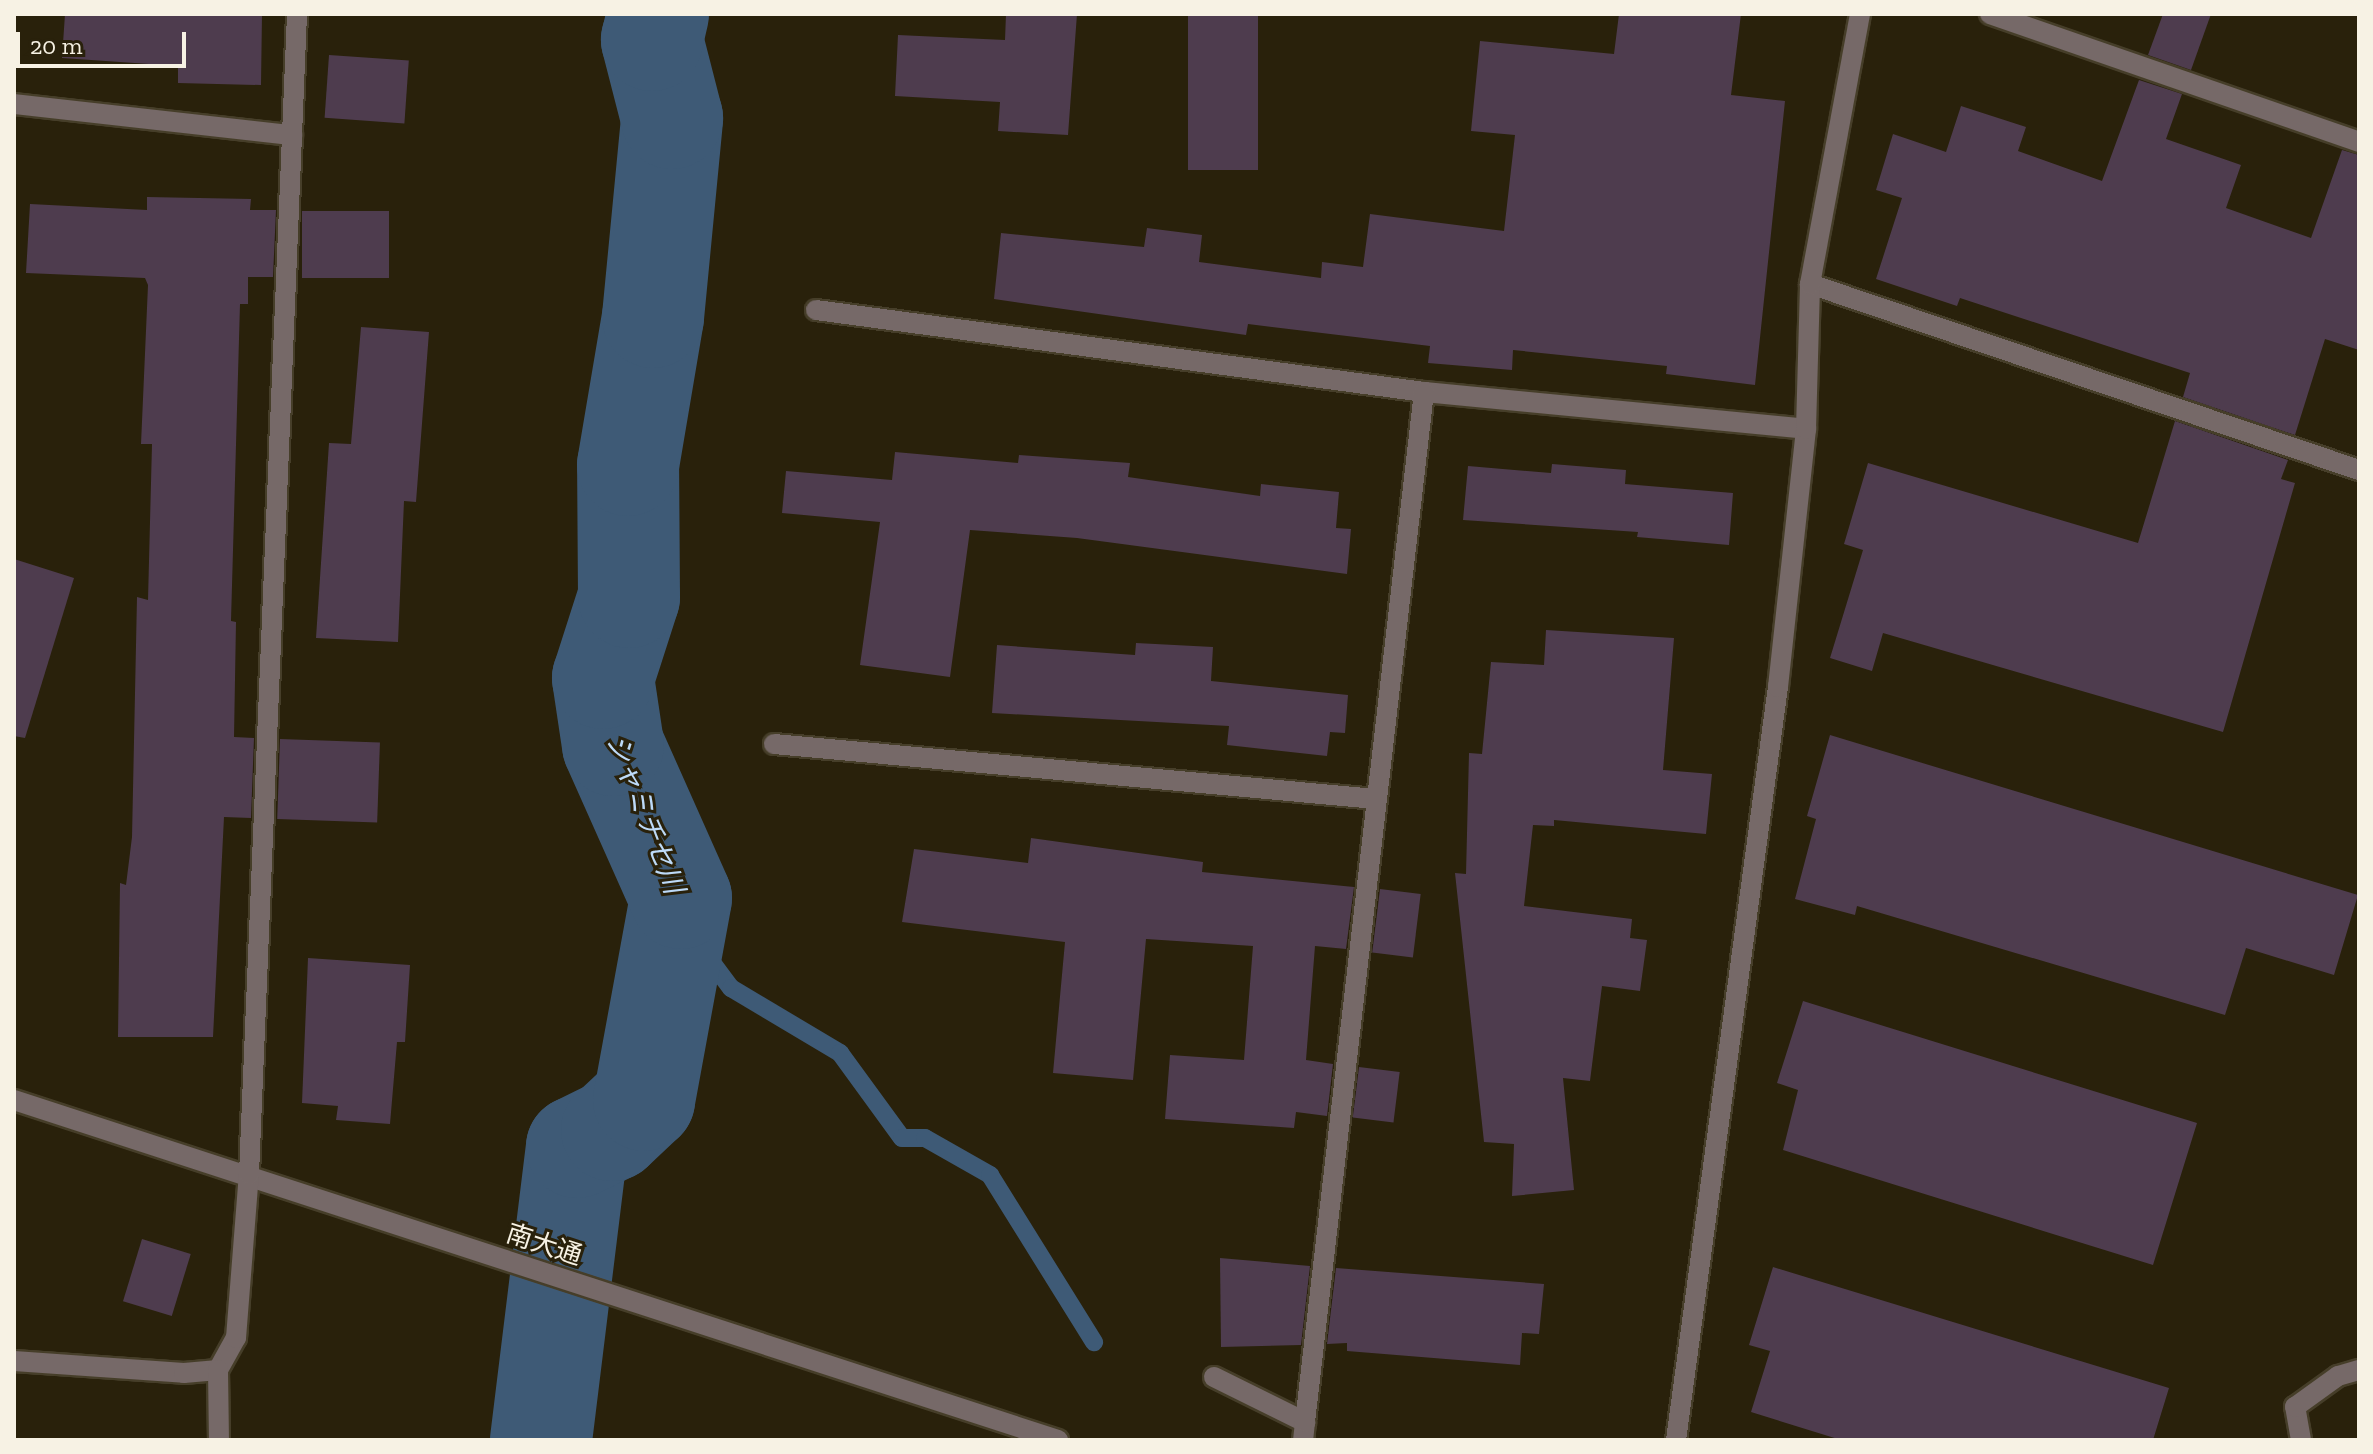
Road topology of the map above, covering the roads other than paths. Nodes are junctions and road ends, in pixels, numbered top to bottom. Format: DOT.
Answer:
graph roads {
  1 [pos="297,14"];
  2 [pos="1860,14"];
  3 [pos="1990,14"];
  4 [pos="14,104"];
  5 [pos="292,135"];
  6 [pos="2359,142"];
  7 [pos="1810,284"];
  8 [pos="816,310"];
  9 [pos="1424,392"];
  10 [pos="1806,429"];
  11 [pos="2359,470"];
  12 [pos="774,744"];
  13 [pos="1376,799"];
  14 [pos="14,1100"];
  15 [pos="249,1174"];
  16 [pos="14,1361"];
  17 [pos="218,1370"];
  18 [pos="2359,1370"];
  19 [pos="1214,1377"];
  20 [pos="1304,1431"];
  21 [pos="219,1440"];
  22 [pos="1058,1440"];
  23 [pos="1676,1440"];
  24 [pos="2301,1440"];
  1 -- 5 [label="street"];
  2 -- 7 [label="street"];
  3 -- 6 [label="street"];
  4 -- 5 [label="street"];
  5 -- 15 [label="street"];
  7 -- 10 [label="street"];
  7 -- 11 [label="street"];
  8 -- 9 [label="street"];
  9 -- 10 [label="street"];
  9 -- 13 [label="street"];
  10 -- 23 [label="street"];
  12 -- 13 [label="street"];
  13 -- 20 [label="street"];
  14 -- 15 [label="street, 南大通"];
  15 -- 17 [label="street"];
  15 -- 22 [label="street, 南大通"];
  16 -- 17 [label="street"];
  17 -- 21 [label="street"];
  18 -- 24 [label="street"];
  19 -- 20 [label="street"];
}
